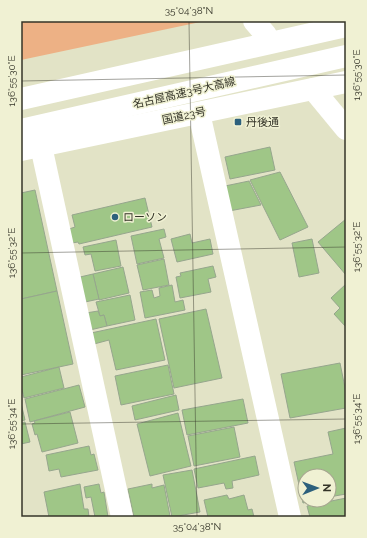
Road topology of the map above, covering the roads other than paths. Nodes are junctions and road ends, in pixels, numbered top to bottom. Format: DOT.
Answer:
graph roads {
  1 [pos="325,21"];
  2 [pos="346,26"];
  3 [pos="260,28"];
  4 [pos="346,56"];
  5 [pos="346,82"];
  6 [pos="313,89"];
  7 [pos="21,94"];
  8 [pos="21,99"];
  9 [pos="199,113"];
  10 [pos="346,129"];
  11 [pos="21,130"];
  12 [pos="31,148"];
  13 [pos="122,517"];
  14 [pos="290,517"];
  1 -- 3 [label="main road"];
  2 -- 8 [label="main road"];
  3 -- 7 [label="main road"];
  4 -- 11 [label="main road, 名古屋高速3号大高線"];
  5 -- 6 [label="main road, 国道23号"];
  6 -- 9 [label="main road, 国道23号"];
  6 -- 10 [label="main road"];
  9 -- 12 [label="main road, 国道23号"];
  9 -- 14 [label="main road"];
  12 -- 13 [label="main road"];
}
